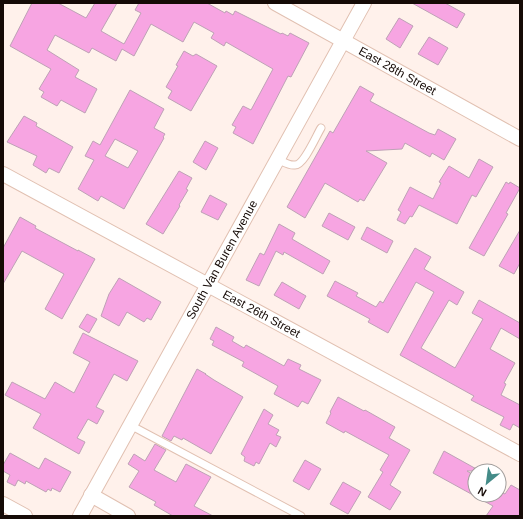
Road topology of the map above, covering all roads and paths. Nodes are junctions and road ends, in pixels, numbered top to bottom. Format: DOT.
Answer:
graph roads {
  1 [pos="275,3"];
  2 [pos="364,3"];
  3 [pos="343,40"];
  4 [pos="321,128"];
  5 [pos="519,135"];
  6 [pos="277,159"];
  7 [pos="3,174"];
  8 [pos="207,285"];
  9 [pos="130,425"];
  10 [pos="520,454"];
  11 [pos="92,495"];
  12 [pos="3,504"];
  13 [pos="25,516"];
  14 [pos="80,516"];
  15 [pos="128,516"];
  16 [pos="301,516"];
  1 -- 3 [label="street, East 28th Street"];
  2 -- 3 [label="street, South Van Buren Avenue"];
  3 -- 5 [label="street, East 28th Street"];
  3 -- 6 [label="street, South Van Buren Avenue"];
  4 -- 6 [label="lane"];
  6 -- 8 [label="street, South Van Buren Avenue"];
  7 -- 8 [label="street, East 26th Street"];
  8 -- 9 [label="street, South Van Buren Avenue"];
  8 -- 10 [label="street, East 26th Street"];
  9 -- 11 [label="street, South Van Buren Avenue"];
  9 -- 16 [label="lane"];
  11 -- 14 [label="street, South Van Buren Avenue"];
  11 -- 15 [label="street"];
  12 -- 13 [label="street"];
}
